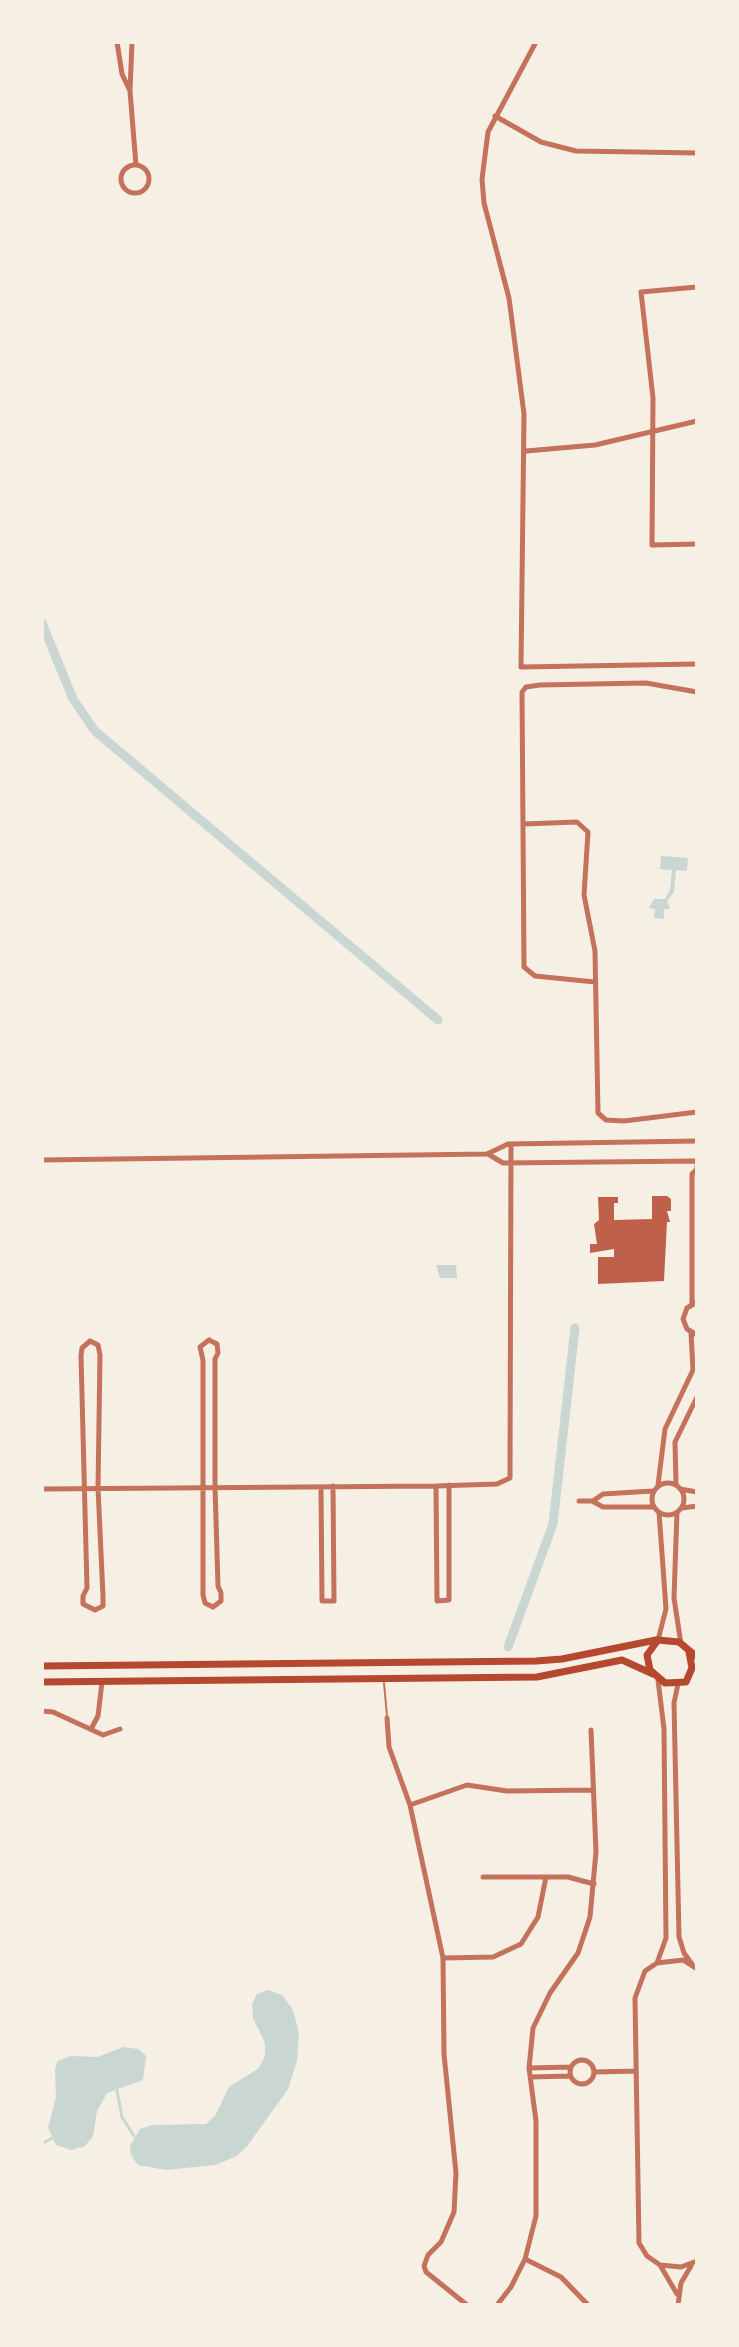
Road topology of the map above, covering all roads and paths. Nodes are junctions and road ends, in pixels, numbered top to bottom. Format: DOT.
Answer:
graph roads {
  1 [pos="117,42"];
  2 [pos="132,42"];
  3 [pos="536,42"];
  4 [pos="130,91"];
  5 [pos="495,116"];
  6 [pos="697,153"];
  7 [pos="136,165"];
  8 [pos="697,287"];
  9 [pos="697,421"];
  10 [pos="654,430"];
  11 [pos="526,451"];
  12 [pos="697,544"];
  13 [pos="697,664"];
  14 [pos="697,692"];
  15 [pos="523,824"];
  16 [pos="595,982"];
  17 [pos="697,1112"];
  18 [pos="697,1141"];
  19 [pos="511,1144"];
  20 [pos="487,1154"];
  21 [pos="42,1160"];
  22 [pos="697,1161"];
  23 [pos="509,1163"];
  24 [pos="697,1169"];
  25 [pos="695,1303"];
  26 [pos="694,1334"];
  27 [pos="697,1397"];
  28 [pos="215,1410"];
  29 [pos="204,1411"];
  30 [pos="84,1413"];
  31 [pos="97,1413"];
  32 [pos="449,1485"];
  33 [pos="658,1485"];
  34 [pos="204,1486"];
  35 [pos="215,1486"];
  36 [pos="333,1486"];
  37 [pos="436,1486"];
  38 [pos="321,1487"];
  39 [pos="678,1487"];
  40 [pos="86,1488"];
  41 [pos="98,1488"];
  42 [pos="42,1489"];
  43 [pos="653,1491"];
  44 [pos="697,1492"];
  45 [pos="579,1501"];
  46 [pos="592,1501"];
  47 [pos="697,1506"];
  48 [pos="654,1507"];
  49 [pos="679,1510"];
  50 [pos="659,1512"];
  51 [pos="437,1544"];
  52 [pos="449,1544"];
  53 [pos="321,1546"];
  54 [pos="333,1546"];
  55 [pos="217,1549"];
  56 [pos="99,1550"];
  57 [pos="205,1550"];
  58 [pos="87,1551"];
  59 [pos="657,1640"];
  60 [pos="682,1645"];
  61 [pos="689,1652"];
  62 [pos="697,1657"];
  63 [pos="42,1666"];
  64 [pos="656,1677"];
  65 [pos="383,1678"];
  66 [pos="697,1680"];
  67 [pos="42,1682"];
  68 [pos="102,1682"];
  69 [pos="682,1683"];
  70 [pos="42,1711"];
  71 [pos="387,1718"];
  72 [pos="91,1729"];
  73 [pos="120,1729"];
  74 [pos="591,1730"];
  75 [pos="593,1790"];
  76 [pos="410,1805"];
  77 [pos="483,1877"];
  78 [pos="546,1877"];
  79 [pos="594,1884"];
  80 [pos="666,1891"];
  81 [pos="679,1891"];
  82 [pos="443,1958"];
  83 [pos="657,1963"];
  84 [pos="695,1967"];
  85 [pos="571,2067"];
  86 [pos="529,2068"];
  87 [pos="636,2071"];
  88 [pos="594,2072"];
  89 [pos="570,2076"];
  90 [pos="530,2077"];
  91 [pos="525,2259"];
  92 [pos="697,2261"];
  93 [pos="660,2265"];
  94 [pos="691,2266"];
  95 [pos="678,2302"];
  96 [pos="467,2305"];
  97 [pos="497,2305"];
  98 [pos="588,2305"];
  1 -- 4 [label="street"];
  2 -- 4 [label="street"];
  3 -- 5 [label="street"];
  4 -- 7 [label="street"];
  5 -- 6 [label="street"];
  5 -- 11 [label="street"];
  7 -- 7 [label="street"];
  8 -- 10 [label="street"];
  9 -- 10 [label="street"];
  10 -- 11 [label="street"];
  10 -- 12 [label="street"];
  11 -- 13 [label="street"];
  14 -- 15 [label="street"];
  15 -- 16 [label="street"];
  15 -- 16 [label="street"];
  16 -- 17 [label="street"];
  18 -- 19 [label="street"];
  19 -- 20 [label="street"];
  19 -- 23 [label="street"];
  20 -- 21 [label="street"];
  20 -- 23 [label="street"];
  22 -- 23 [label="street"];
  22 -- 24 [label="street"];
  23 -- 32 [label="street"];
  24 -- 25 [label="street"];
  25 -- 26 [label="street"];
  26 -- 33 [label="street"];
  27 -- 39 [label="street"];
  28 -- 29 [label="street"];
  28 -- 29 [label="street"];
  28 -- 35 [label="street"];
  29 -- 34 [label="street"];
  30 -- 31 [label="street"];
  30 -- 31 [label="street"];
  30 -- 40 [label="street"];
  31 -- 41 [label="street"];
  32 -- 37 [label="street"];
  32 -- 52 [label="street"];
  33 -- 39 [label="street"];
  33 -- 43 [label="street"];
  34 -- 35 [label="street"];
  34 -- 41 [label="street"];
  34 -- 57 [label="street"];
  35 -- 38 [label="street"];
  35 -- 55 [label="street"];
  36 -- 37 [label="street"];
  36 -- 38 [label="street"];
  36 -- 54 [label="street"];
  37 -- 51 [label="street"];
  38 -- 53 [label="street"];
  39 -- 44 [label="street"];
  39 -- 49 [label="street"];
  40 -- 41 [label="street"];
  40 -- 42 [label="street"];
  40 -- 58 [label="street"];
  41 -- 56 [label="street"];
  43 -- 46 [label="street"];
  43 -- 48 [label="street"];
  45 -- 46 [label="street"];
  46 -- 48 [label="street"];
  47 -- 49 [label="street"];
  48 -- 50 [label="street"];
  49 -- 50 [label="street"];
  49 -- 60 [label="street"];
  50 -- 59 [label="street"];
  51 -- 52 [label="street"];
  51 -- 52 [label="street"];
  53 -- 54 [label="street"];
  53 -- 54 [label="street"];
  55 -- 57 [label="street"];
  55 -- 57 [label="street"];
  56 -- 58 [label="street"];
  56 -- 58 [label="street"];
  59 -- 60 [label="main road"];
  59 -- 63 [label="main road"];
  59 -- 64 [label="main road"];
  60 -- 61 [label="main road"];
  61 -- 62 [label="main road"];
  61 -- 69 [label="main road"];
  64 -- 65 [label="main road"];
  64 -- 69 [label="main road"];
  64 -- 80 [label="street"];
  65 -- 68 [label="main road"];
  65 -- 71 [label="lane"];
  66 -- 69 [label="main road"];
  67 -- 68 [label="main road"];
  68 -- 72 [label="street"];
  69 -- 81 [label="street"];
  70 -- 72 [label="street"];
  71 -- 76 [label="street"];
  72 -- 73 [label="street"];
  74 -- 75 [label="street"];
  75 -- 76 [label="street"];
  75 -- 79 [label="street"];
  76 -- 82 [label="street"];
  77 -- 78 [label="street"];
  78 -- 79 [label="street"];
  78 -- 82 [label="street"];
  79 -- 86 [label="street"];
  80 -- 81 [label="street"];
  80 -- 83 [label="street"];
  81 -- 84 [label="street"];
  82 -- 96 [label="street"];
  83 -- 84 [label="street"];
  83 -- 87 [label="street"];
  85 -- 86 [label="street"];
  85 -- 88 [label="street"];
  85 -- 89 [label="street"];
  86 -- 90 [label="street"];
  87 -- 88 [label="street"];
  87 -- 93 [label="street"];
  88 -- 89 [label="street"];
  89 -- 90 [label="street"];
  90 -- 91 [label="street"];
  91 -- 97 [label="street"];
  91 -- 98 [label="street"];
  92 -- 94 [label="street"];
  93 -- 94 [label="street"];
  93 -- 95 [label="street"];
  94 -- 95 [label="street"];
}
